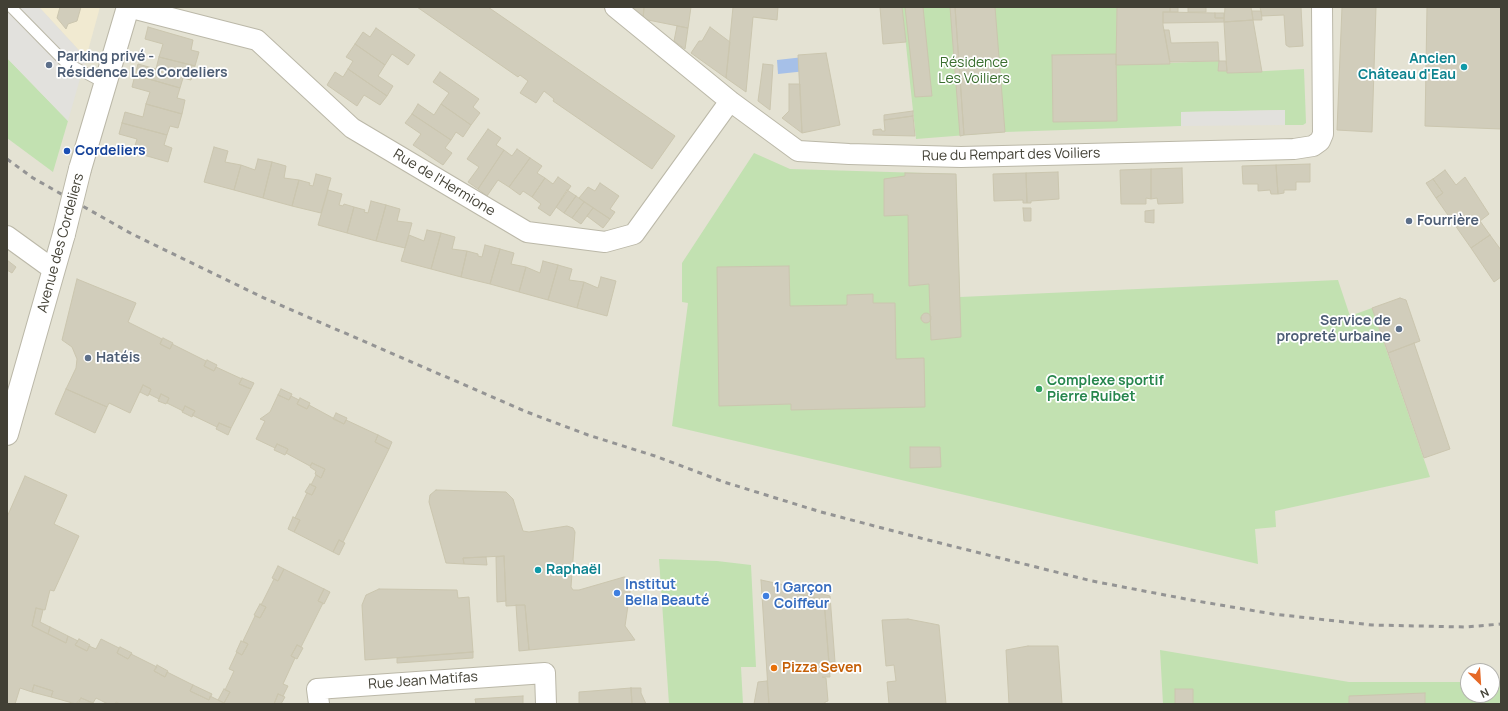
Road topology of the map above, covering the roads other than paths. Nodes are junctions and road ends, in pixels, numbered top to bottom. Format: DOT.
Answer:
graph roads {
  1 [pos="11,7"];
  2 [pos="128,7"];
  3 [pos="615,7"];
  4 [pos="1322,7"];
  5 [pos="106,84"];
  6 [pos="730,101"];
  7 [pos="7,236"];
  8 [pos="54,270"];
  9 [pos="8,429"];
  10 [pos="318,704"];
  11 [pos="546,704"];
  1 -- 5 [label="lane"];
  2 -- 5 [label="street, Avenue des Cordeliers"];
  2 -- 6 [label="street, Rue de l'Hermione"];
  3 -- 6 [label="street, Rue du Rempart des Voiliers"];
  4 -- 6 [label="street, Rue du Rempart des Voiliers"];
  5 -- 8 [label="street, Avenue des Cordeliers, bridge"];
  7 -- 8 [label="street"];
  8 -- 9 [label="street, Avenue des Cordeliers"];
  10 -- 11 [label="street, Rue Jean Matifas"];
}
